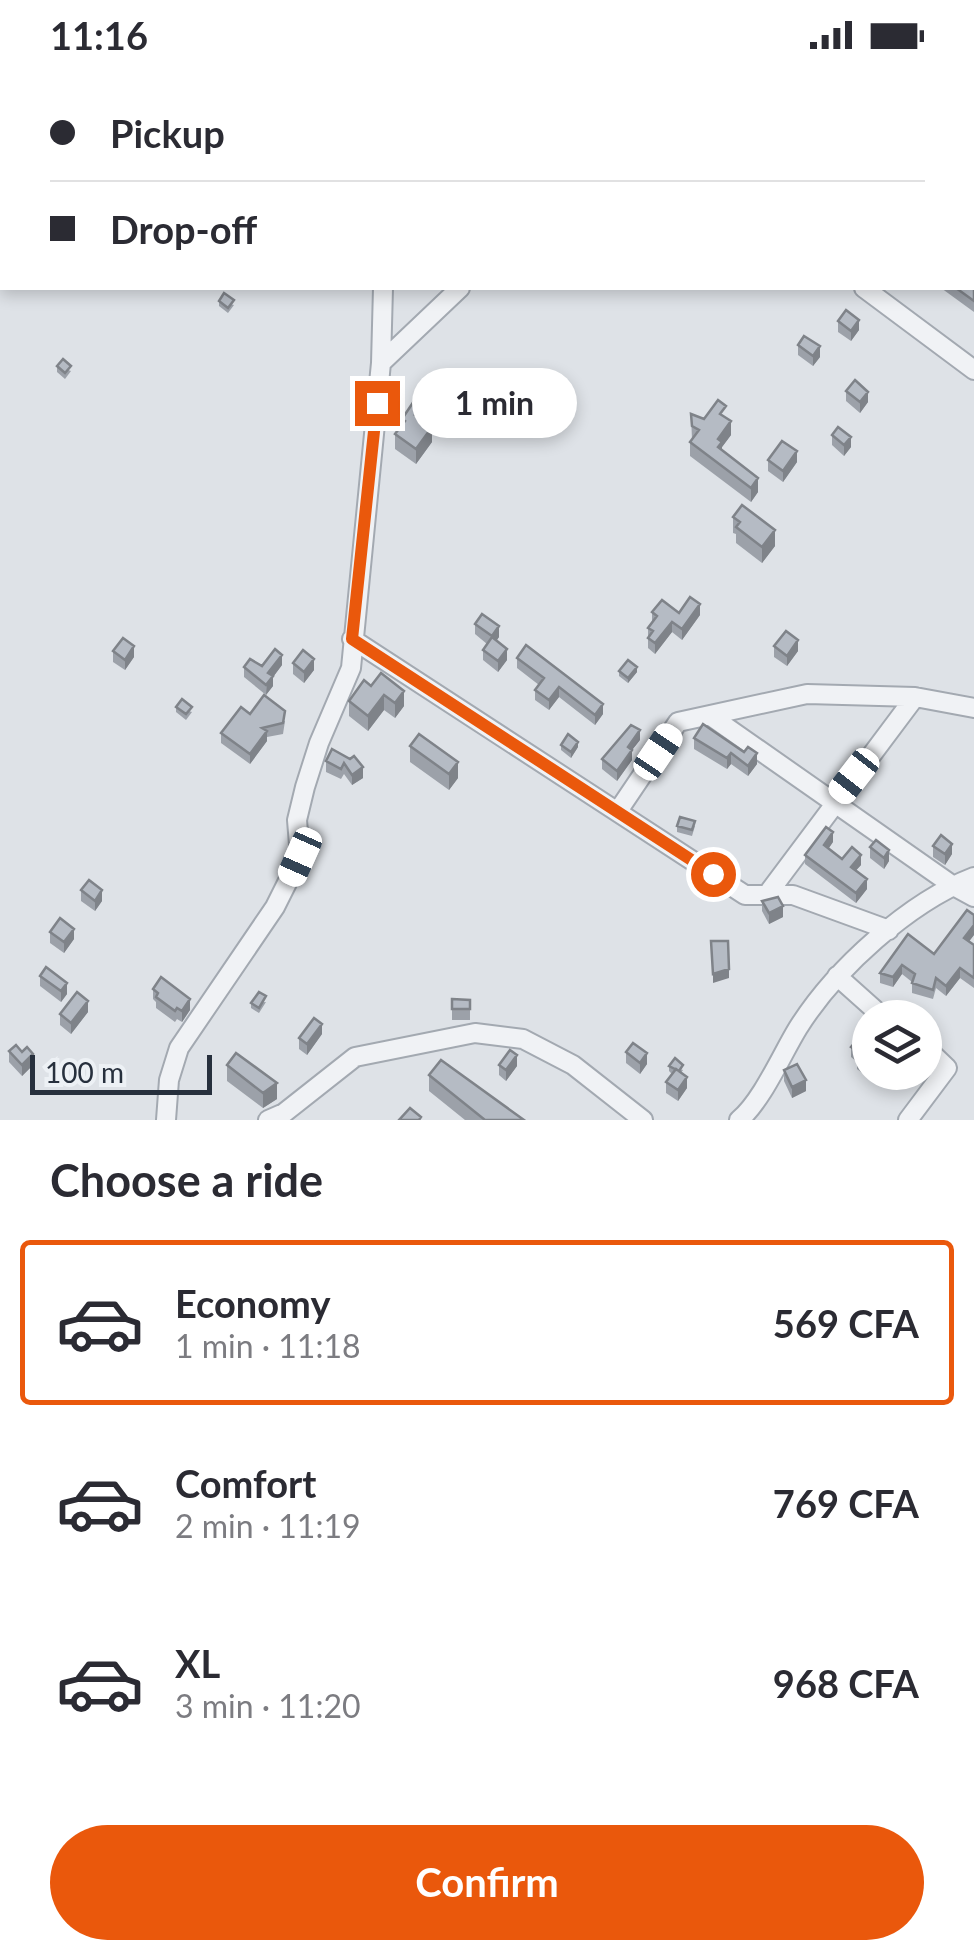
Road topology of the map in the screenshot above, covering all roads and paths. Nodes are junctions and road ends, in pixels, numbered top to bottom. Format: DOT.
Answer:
graph roads {
  1 [pos="384,290"];
  2 [pos="458,290"];
  3 [pos="867,290"];
  4 [pos="970,359"];
  5 [pos="381,363"];
  6 [pos="352,639"];
  7 [pos="915,697"];
  8 [pos="974,708"];
  9 [pos="712,716"];
  10 [pos="834,802"];
  11 [pos="618,811"];
  12 [pos="974,877"];
  13 [pos="952,886"];
  14 [pos="766,896"];
  15 [pos="974,897"];
  16 [pos="890,930"];
  17 [pos="837,976"];
  18 [pos="864,1000"];
  19 [pos="930,1090"];
  20 [pos="166,1120"];
  21 [pos="268,1120"];
  22 [pos="644,1120"];
  23 [pos="739,1120"];
  24 [pos="908,1120"];
  1 -- 5 [label="street"];
  2 -- 5 [label="street"];
  3 -- 4 [label="street"];
  5 -- 6 [label="street"];
  6 -- 11 [label="street"];
  6 -- 20 [label="street"];
  7 -- 8 [label="street"];
  7 -- 9 [label="street"];
  7 -- 10 [label="street"];
  9 -- 10 [label="street"];
  9 -- 11 [label="street"];
  10 -- 13 [label="street"];
  10 -- 14 [label="street"];
  11 -- 14 [label="street"];
  12 -- 13 [label="street"];
  13 -- 15 [label="street"];
  13 -- 16 [label="street"];
  14 -- 16 [label="street"];
  16 -- 17 [label="street"];
  17 -- 18 [label="street"];
  17 -- 23 [label="street"];
  19 -- 24 [label="street"];
  21 -- 22 [label="street"];
}
